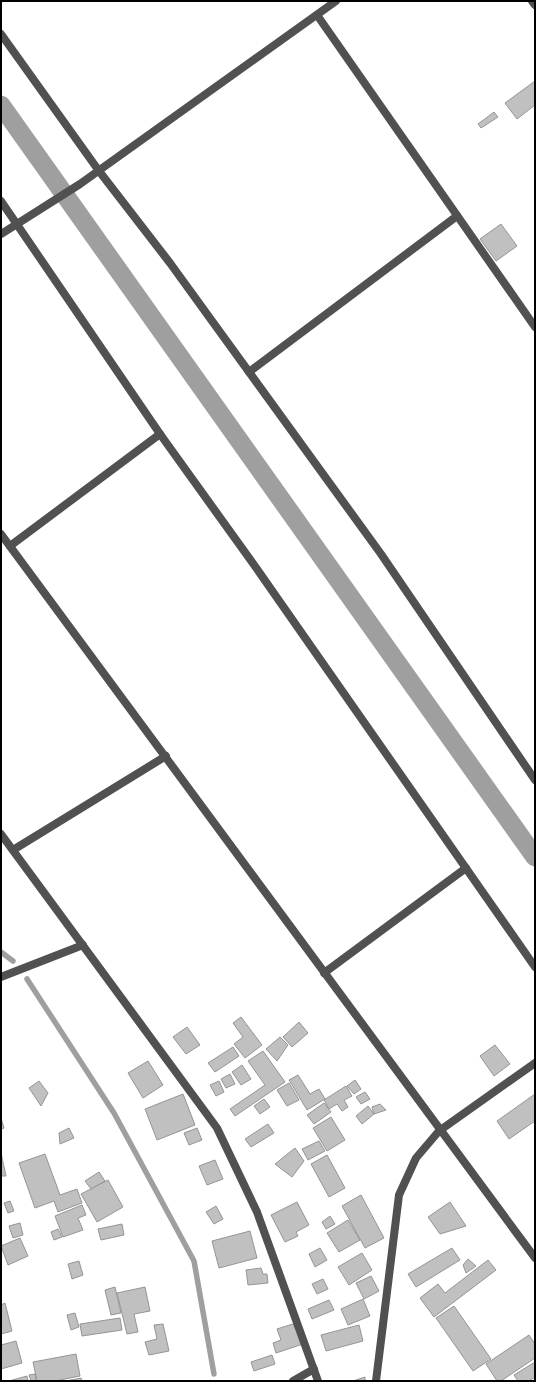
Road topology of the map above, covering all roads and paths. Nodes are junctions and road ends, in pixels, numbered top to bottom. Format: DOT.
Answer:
graph roads {
  1 [pos="336,1"];
  2 [pos="532,1"];
  3 [pos="535,6"];
  4 [pos="317,15"];
  5 [pos="1,34"];
  6 [pos="99,171"];
  7 [pos="1,201"];
  8 [pos="457,216"];
  9 [pos="18,225"];
  10 [pos="1,234"];
  11 [pos="535,327"];
  12 [pos="249,372"];
  13 [pos="160,434"];
  14 [pos="1,534"];
  15 [pos="10,546"];
  16 [pos="166,756"];
  17 [pos="535,780"];
  18 [pos="1,834"];
  19 [pos="13,850"];
  20 [pos="466,868"];
  21 [pos="84,945"];
  22 [pos="535,967"];
  23 [pos="324,973"];
  24 [pos="1,977"];
  25 [pos="535,1063"];
  26 [pos="439,1131"];
  27 [pos="535,1258"];
  28 [pos="314,1369"];
  29 [pos="293,1381"];
  30 [pos="318,1381"];
  31 [pos="376,1381"];
  1 -- 4 [label="street"];
  2 -- 3 [label="street"];
  4 -- 6 [label="street"];
  4 -- 8 [label="street"];
  5 -- 6 [label="street"];
  6 -- 9 [label="street"];
  6 -- 12 [label="street"];
  7 -- 9 [label="street"];
  8 -- 11 [label="street"];
  8 -- 12 [label="street"];
  9 -- 10 [label="street"];
  9 -- 13 [label="street"];
  12 -- 17 [label="street"];
  13 -- 15 [label="street"];
  13 -- 20 [label="street"];
  14 -- 15 [label="street"];
  15 -- 16 [label="street"];
  16 -- 19 [label="street"];
  16 -- 23 [label="street"];
  18 -- 19 [label="street"];
  19 -- 21 [label="street"];
  20 -- 22 [label="street"];
  20 -- 23 [label="street"];
  21 -- 24 [label="street"];
  21 -- 28 [label="street"];
  23 -- 26 [label="street"];
  25 -- 26 [label="street"];
  26 -- 27 [label="street"];
  26 -- 31 [label="street"];
  28 -- 29 [label="street"];
  28 -- 30 [label="street"];
}
